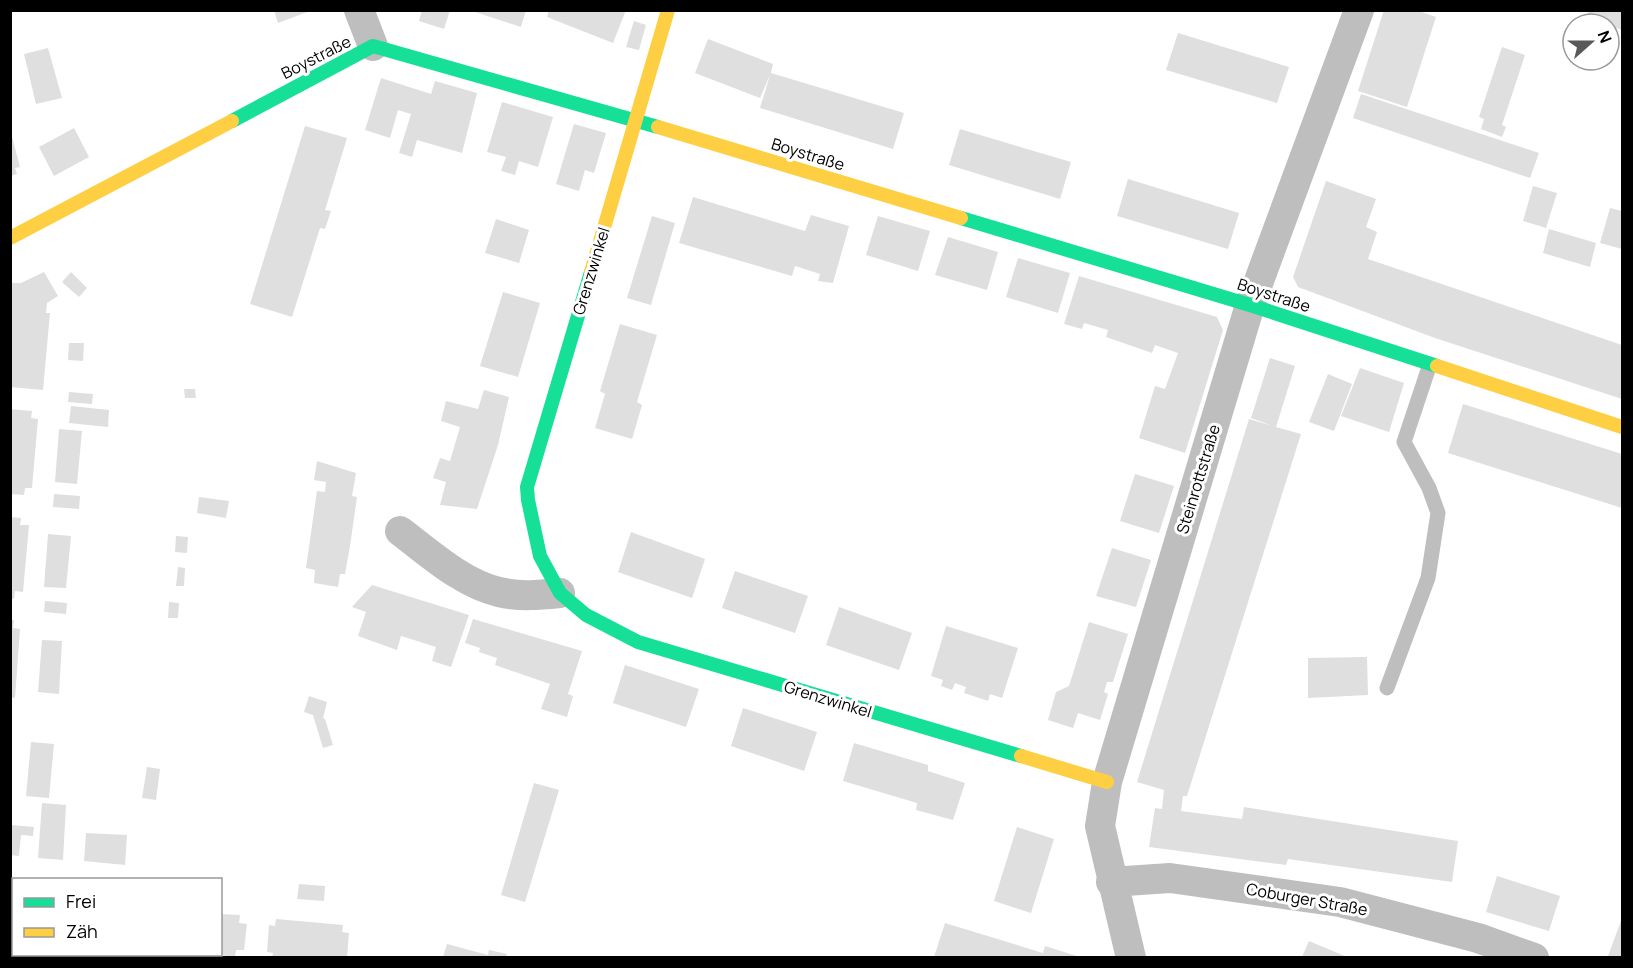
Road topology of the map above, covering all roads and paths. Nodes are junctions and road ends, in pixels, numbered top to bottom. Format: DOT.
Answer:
graph roads {
  1 [pos="359,10"];
  2 [pos="668,10"];
  3 [pos="1359,10"];
  4 [pos="373,46"];
  5 [pos="636,120"];
  6 [pos="10,238"];
  7 [pos="1250,305"];
  8 [pos="1430,364"];
  9 [pos="1623,427"];
  10 [pos="400,531"];
  11 [pos="560,593"];
  12 [pos="1387,688"];
  13 [pos="1107,782"];
  14 [pos="1111,882"];
  15 [pos="1131,957"];
  16 [pos="1534,957"];
  1 -- 4 [label="street"];
  2 -- 5 [label="street, Grenzwinkel"];
  3 -- 7 [label="street, Steinrottstraße"];
  4 -- 5 [label="street, Boystraße"];
  4 -- 6 [label="street, Boystraße"];
  5 -- 7 [label="street, Boystraße"];
  5 -- 11 [label="street, Grenzwinkel"];
  7 -- 8 [label="street, Boystraße"];
  7 -- 13 [label="street, Steinrottstraße"];
  8 -- 9 [label="street, Boystraße"];
  8 -- 12 [label="lane"];
  10 -- 11 [label="street"];
  11 -- 13 [label="street, Grenzwinkel"];
  13 -- 14 [label="street, Steinrottstraße"];
  14 -- 15 [label="street, Steinrottstraße"];
  14 -- 16 [label="street, Coburger Straße"];
}
